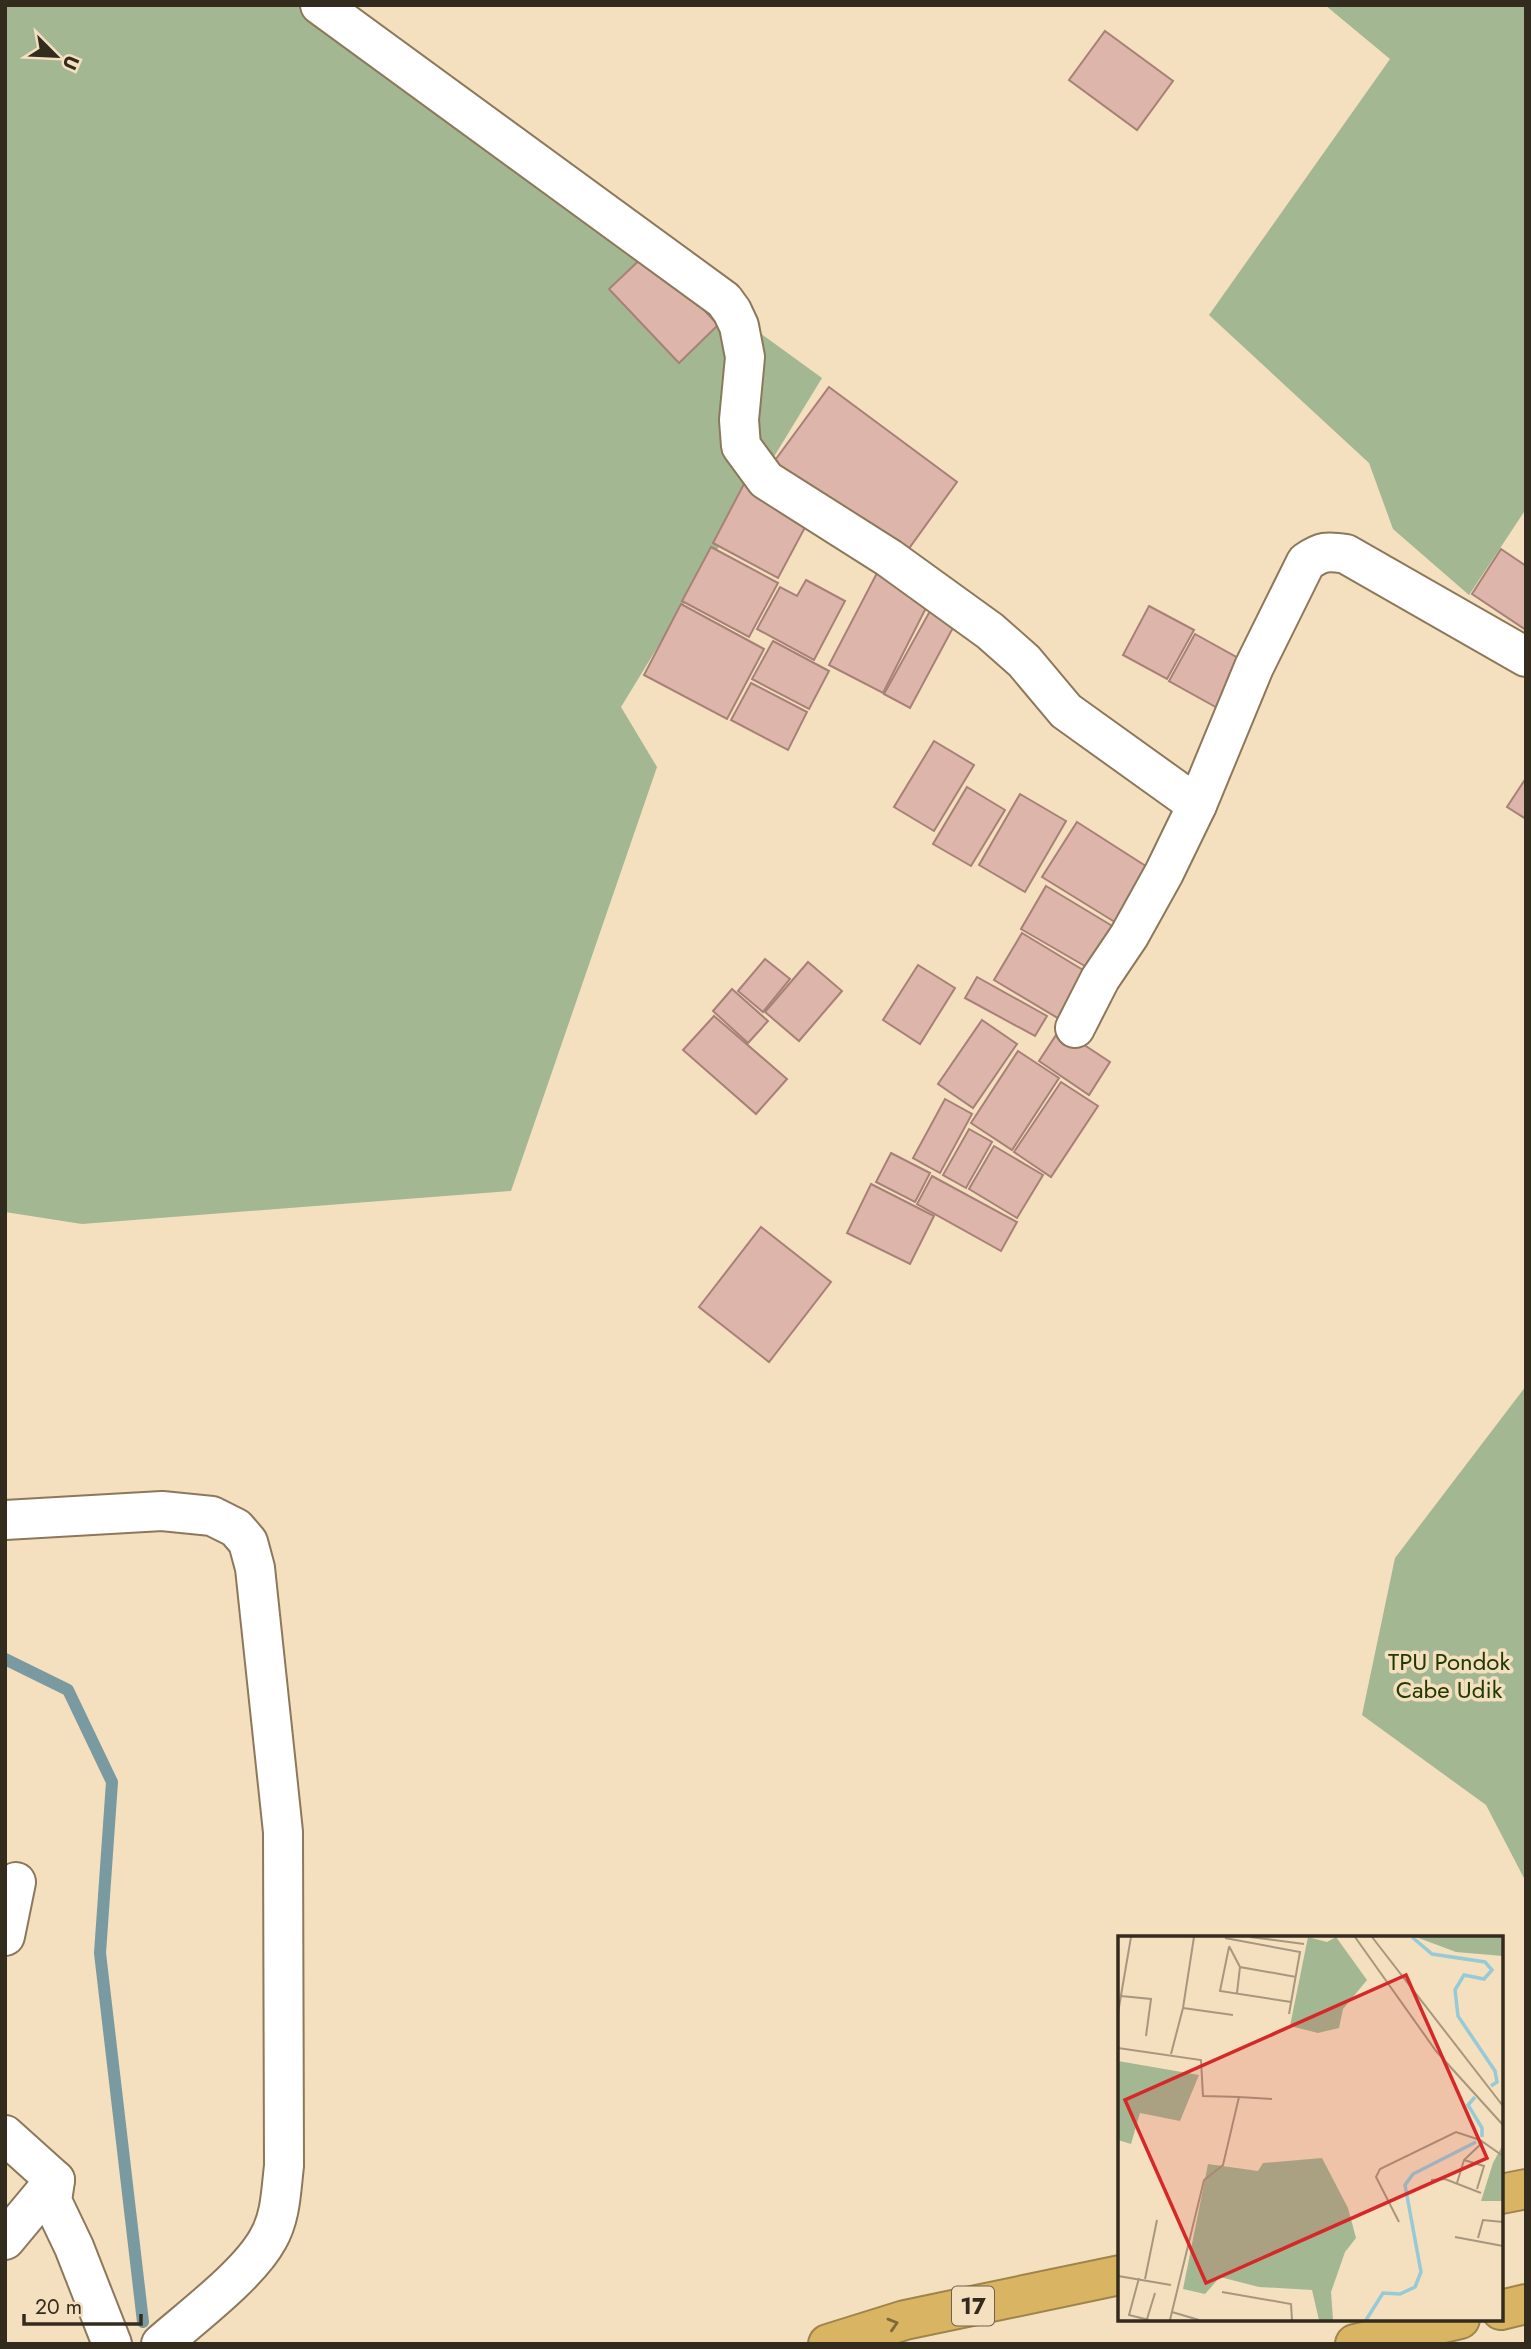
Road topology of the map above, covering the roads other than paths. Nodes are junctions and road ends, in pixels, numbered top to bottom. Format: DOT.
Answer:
graph roads {
  1 [pos="320,5"];
  2 [pos="1526,657"];
  3 [pos="1197,805"];
  4 [pos="1075,1028"];
  5 [pos="5,1520"];
  6 [pos="16,1882"];
  7 [pos="5,1936"];
  8 [pos="5,2135"];
  9 [pos="55,2180"];
  10 [pos="1526,2189"];
  11 [pos="1503,2194"];
  12 [pos="5,2240"];
  13 [pos="1118,2275"];
  14 [pos="1526,2304"];
  15 [pos="1503,2310"];
  16 [pos="1452,2321"];
  17 [pos="112,2344"];
  18 [pos="161,2344"];
  19 [pos="828,2344"];
  20 [pos="1355,2344"];
  1 -- 3 [label="street"];
  2 -- 3 [label="street"];
  3 -- 4 [label="street"];
  5 -- 18 [label="street"];
  6 -- 7 [label="street"];
  8 -- 9 [label="street"];
  9 -- 12 [label="street"];
  9 -- 17 [label="street"];
  10 -- 11 [label="highway"];
  19 -- 13 [label="highway, 17, one-way"];
  14 -- 15 [label="highway"];
  16 -- 20 [label="highway"];
}
